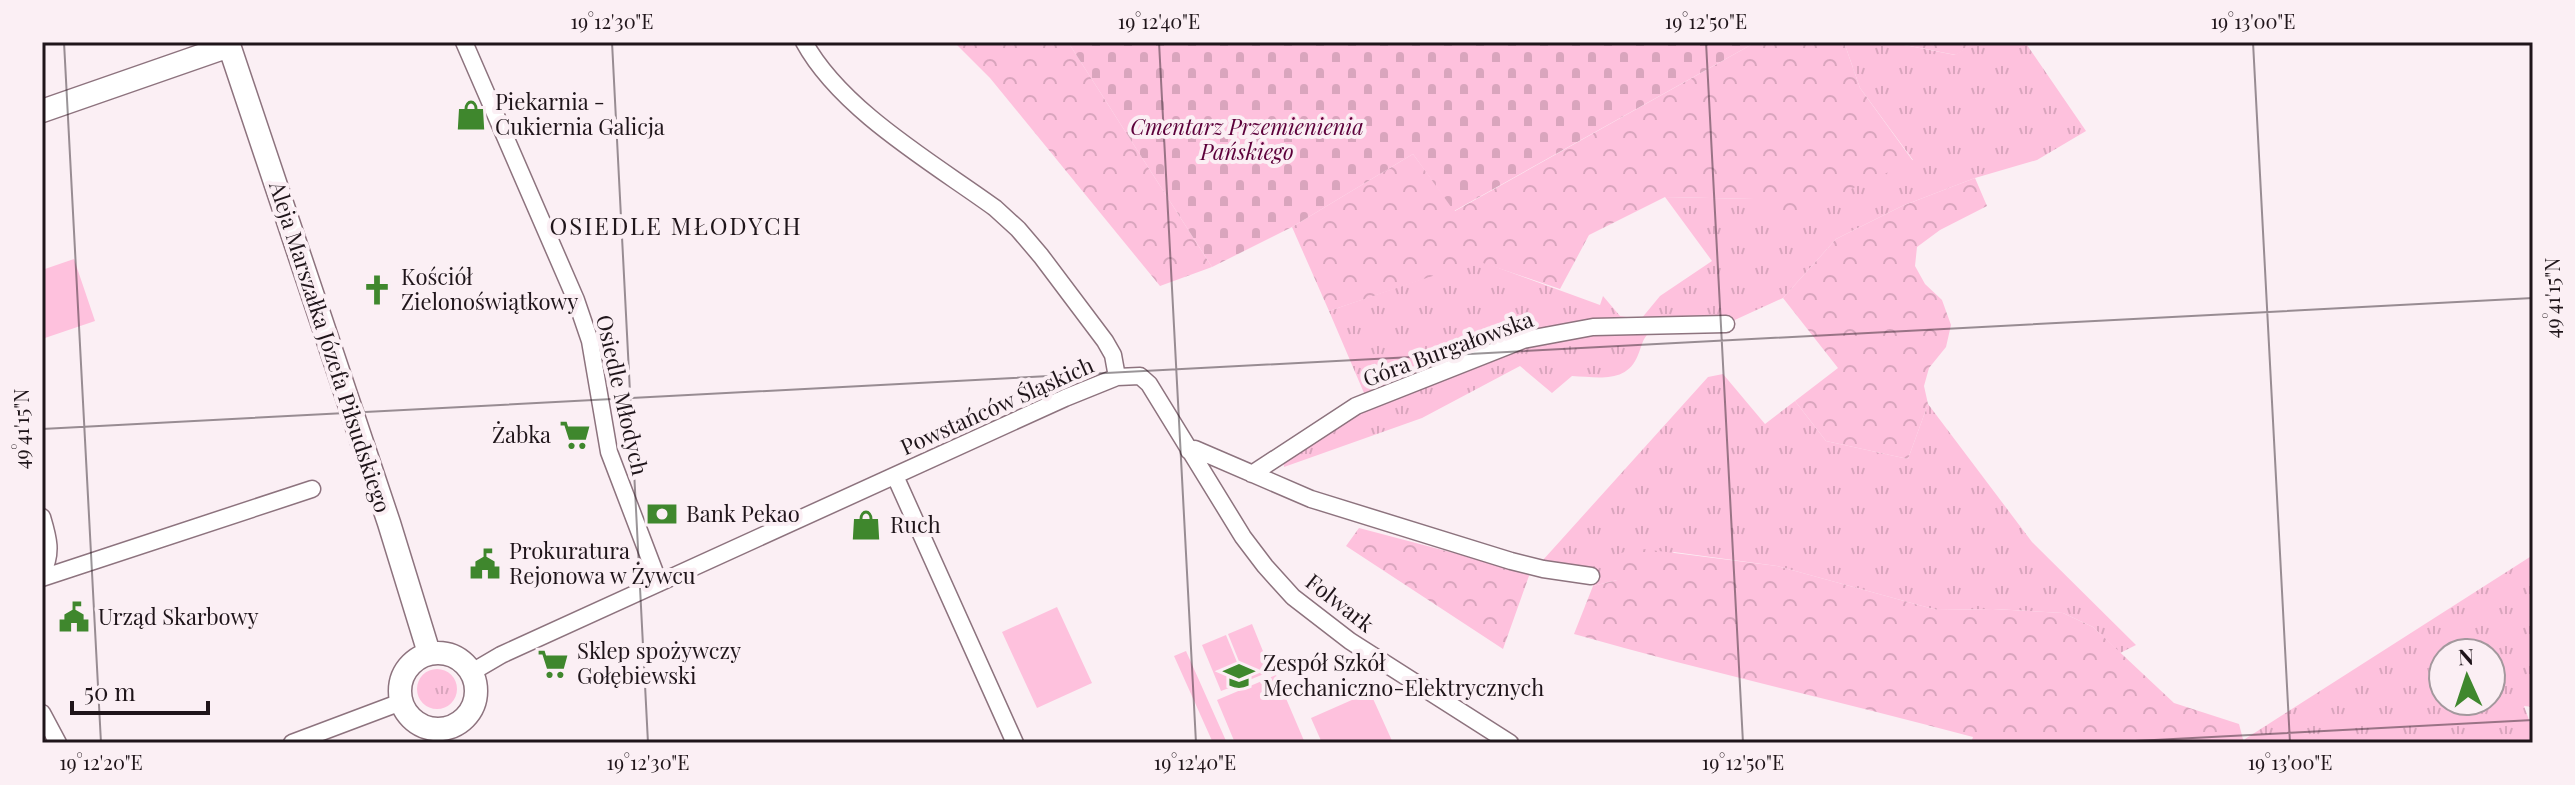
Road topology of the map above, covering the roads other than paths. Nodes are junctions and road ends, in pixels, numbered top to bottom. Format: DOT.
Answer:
graph roads {
  1 [pos="464,42"];
  2 [pos="804,42"];
  3 [pos="228,44"];
  4 [pos="42,111"];
  5 [pos="1726,324"];
  6 [pos="1117,377"];
  7 [pos="1189,451"];
  8 [pos="1252,474"];
  9 [pos="895,476"];
  10 [pos="312,489"];
  11 [pos="42,517"];
  12 [pos="42,576"];
  13 [pos="1591,576"];
  14 [pos="659,583"];
  15 [pos="429,653"];
  16 [pos="472,672"];
  17 [pos="401,702"];
  18 [pos="42,713"];
  19 [pos="461,734"];
  20 [pos="295,742"];
  21 [pos="58,743"];
  22 [pos="1015,743"];
  23 [pos="1510,743"];
  1 -- 14 [label="street, Osiedle Młodych"];
  2 -- 6 [label="street, Powstańców Śląskich"];
  3 -- 4 [label="street"];
  3 -- 15 [label="street, Aleja Marszałka Józefa Piłsudskiego"];
  5 -- 8 [label="street, Góra Burgałowska"];
  6 -- 7 [label="street, Folwark"];
  6 -- 9 [label="street, Powstańców Śląskich"];
  7 -- 8 [label="street"];
  7 -- 23 [label="street, Folwark"];
  8 -- 13 [label="street"];
  9 -- 14 [label="street, Powstańców Śląskich"];
  9 -- 22 [label="street"];
  10 -- 12 [label="street"];
  11 -- 12 [label="street"];
  14 -- 16 [label="street, Powstańców Śląskich"];
  15 -- 16 [label="street"];
  15 -- 17 [label="street"];
  16 -- 19 [label="street"];
  17 -- 19 [label="street"];
  17 -- 20 [label="street"];
  18 -- 21 [label="street"];
}
